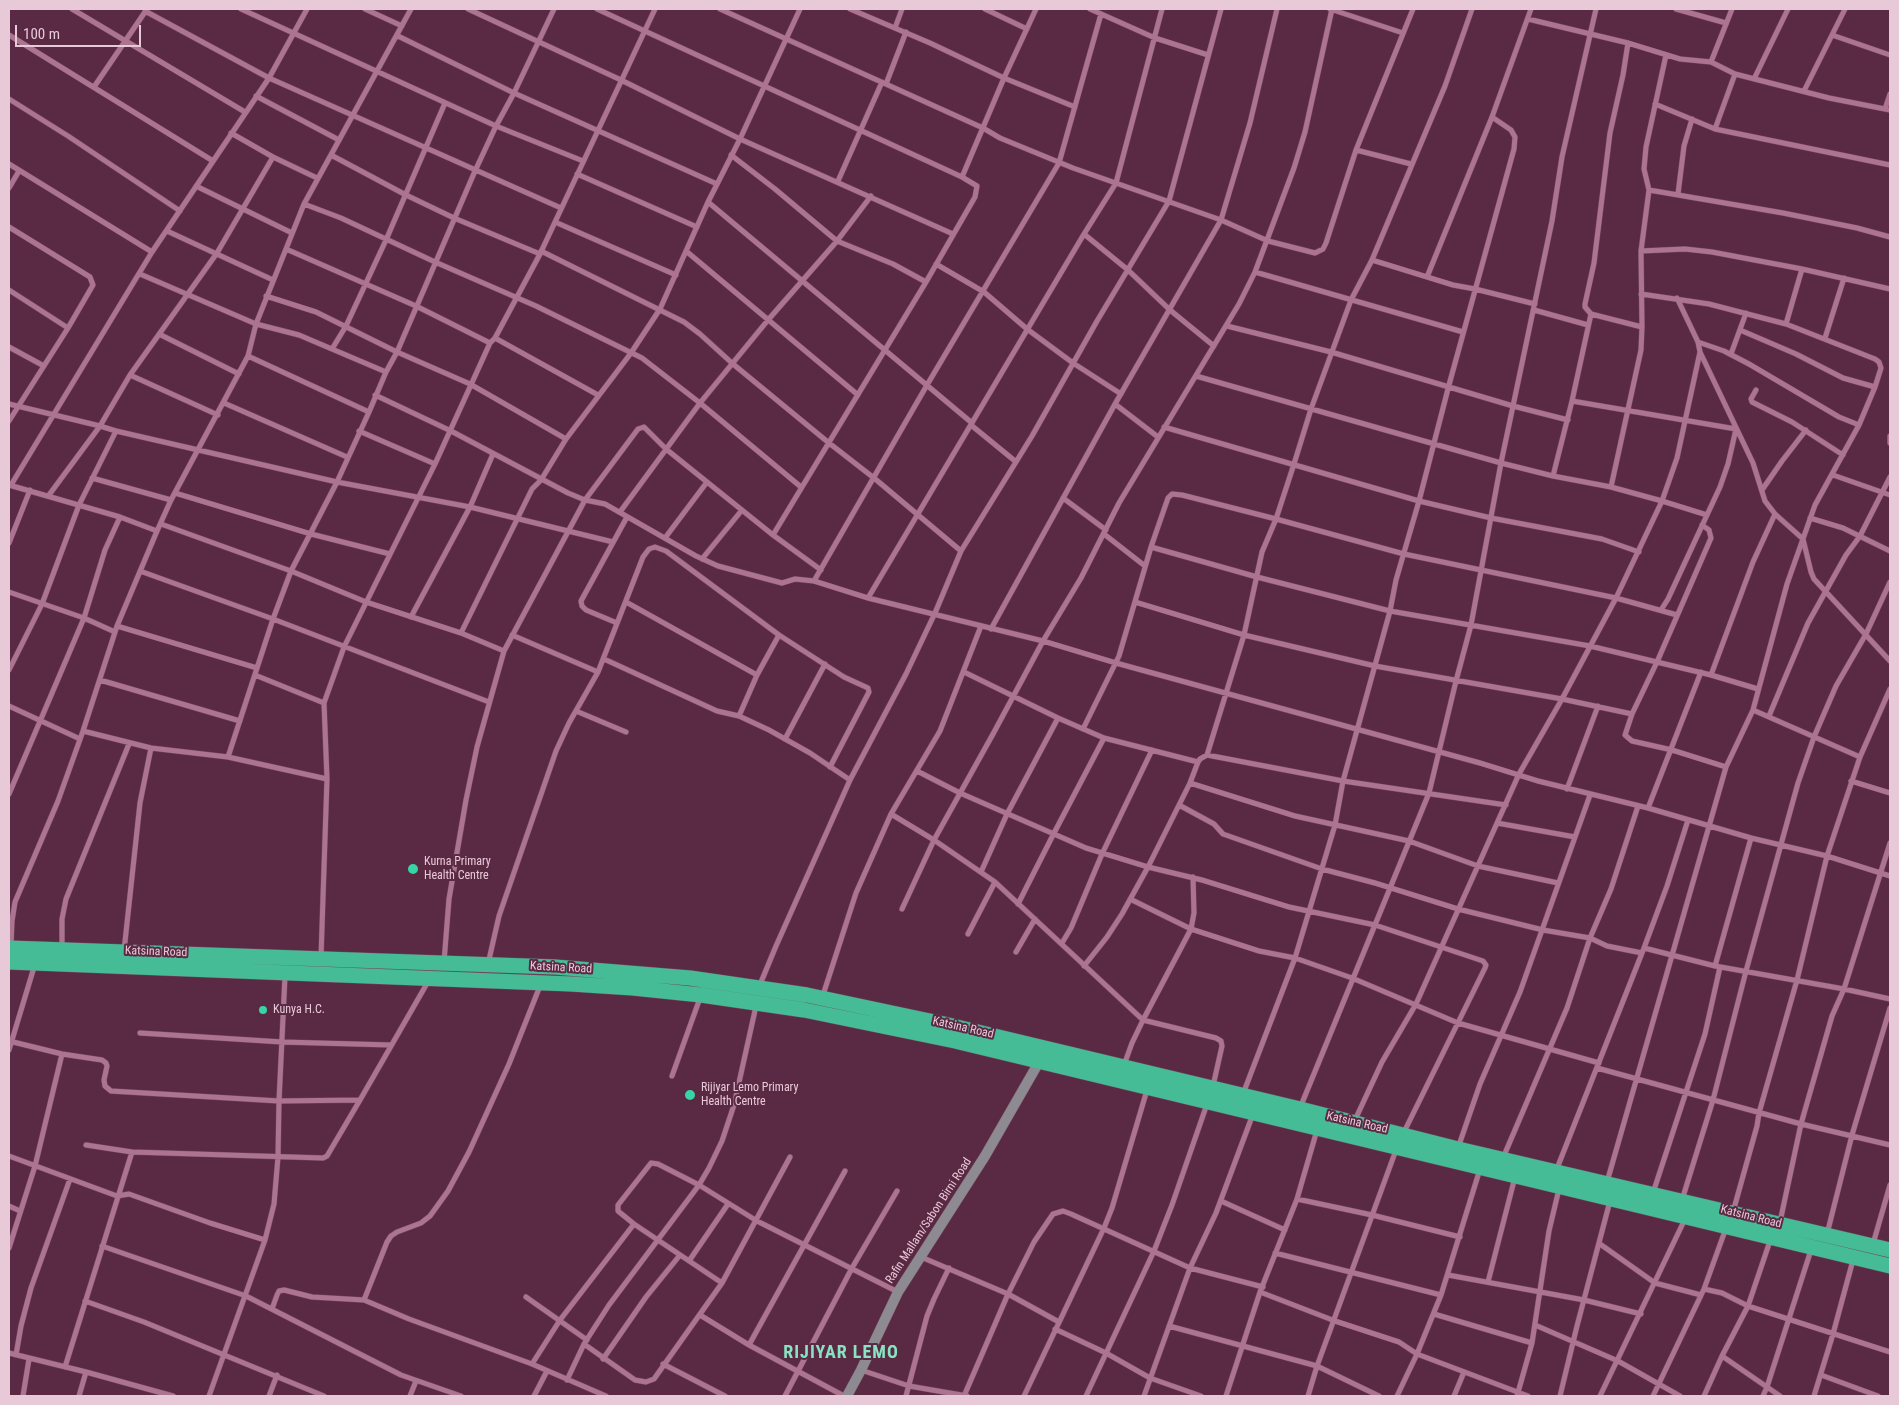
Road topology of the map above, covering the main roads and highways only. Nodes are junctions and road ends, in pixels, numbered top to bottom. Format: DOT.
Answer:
graph roads {
  1 [pos="9,952"];
  2 [pos="1210,1095"];
  3 [pos="1400,1142"];
  4 [pos="1730,1219"];
  5 [pos="1820,1244"];
  6 [pos="1890,1250"];
  7 [pos="1890,1266"];
  1 -- 2 [label="highway, Katsina Road"];
  1 -- 2 [label="highway, Katsina Road"];
  2 -- 3 [label="highway, Katsina Road"];
  2 -- 3 [label="highway, Katsina Road"];
  3 -- 4 [label="highway, Katsina Road"];
  3 -- 4 [label="highway, Katsina Road"];
  4 -- 5 [label="highway, Katsina Road"];
  4 -- 5 [label="highway, Katsina Road"];
  5 -- 6 [label="highway, Katsina Road"];
  5 -- 7 [label="highway, Katsina Road"];
}
